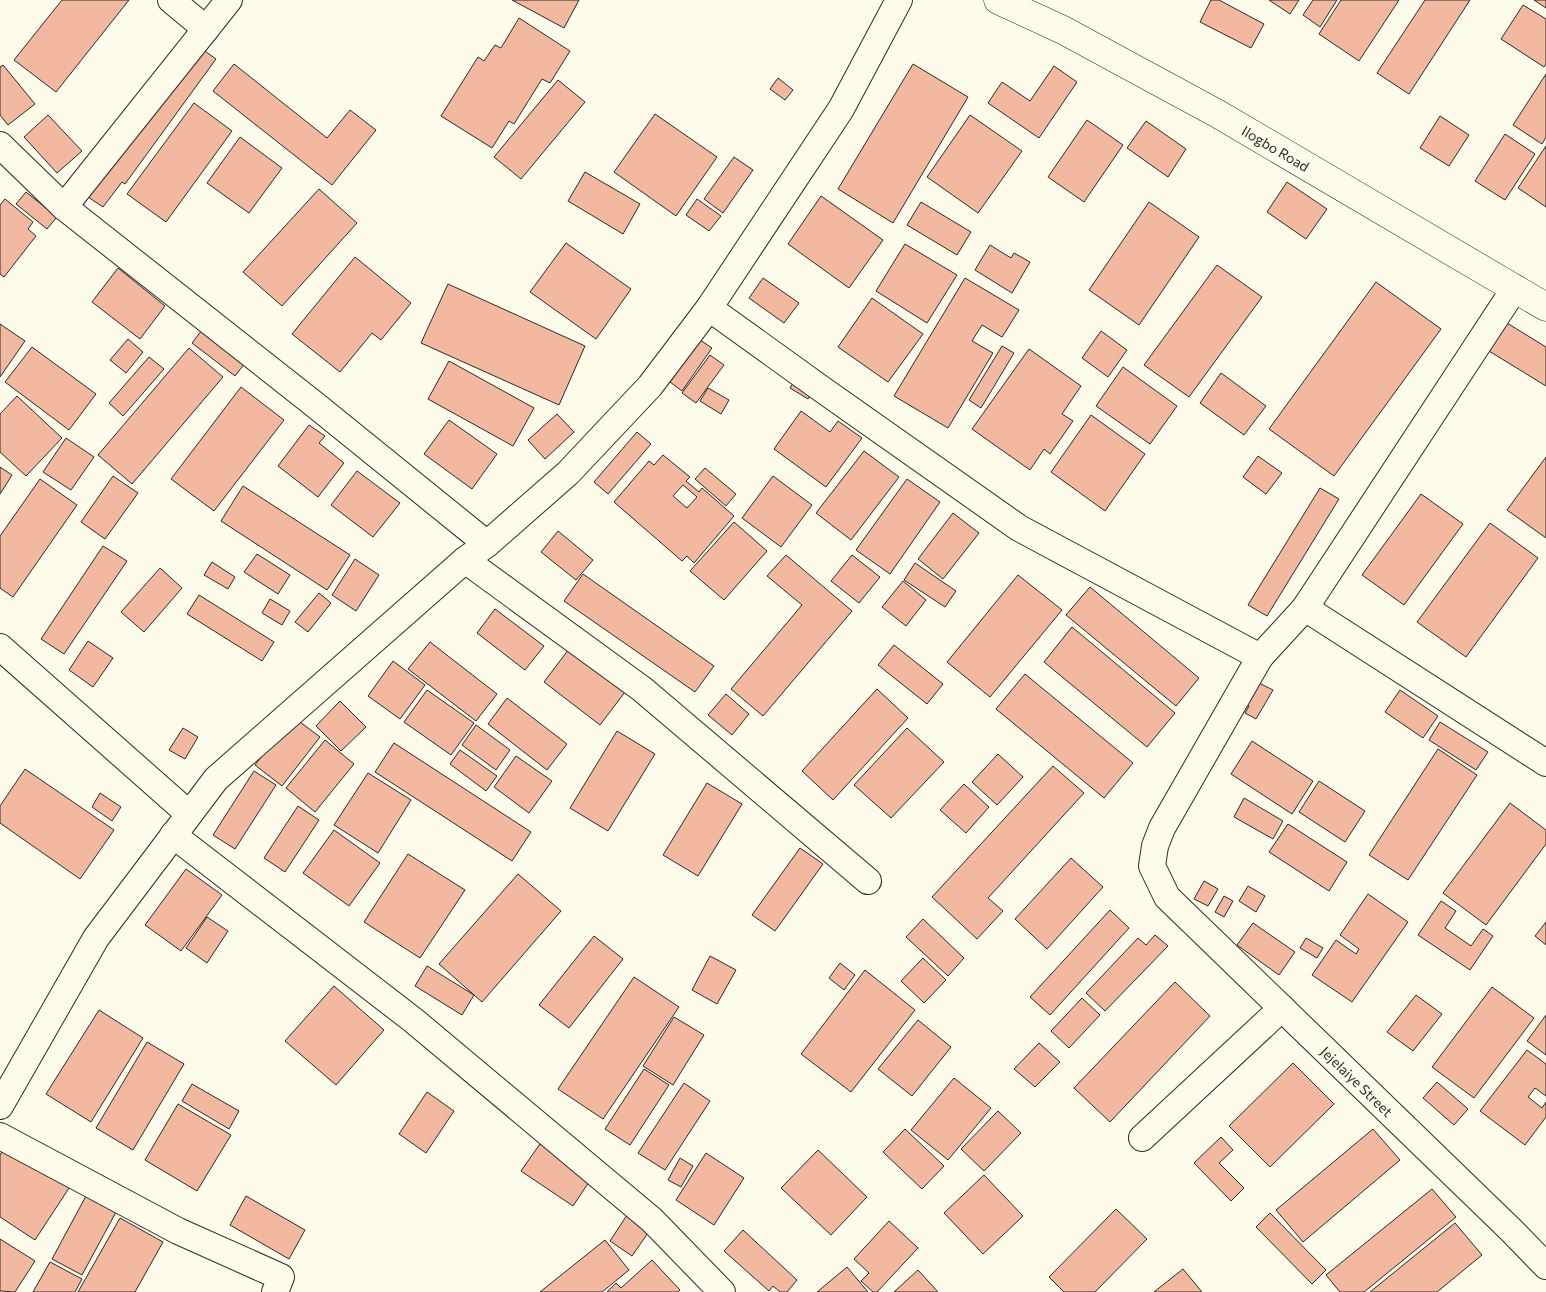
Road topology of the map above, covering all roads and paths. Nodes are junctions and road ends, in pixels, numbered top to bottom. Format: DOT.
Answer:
graph roads {
  1 [pos="171,0"];
  2 [pos="229,0"];
  3 [pos="899,0"];
  4 [pos="998,0"];
  5 [pos="206,29"];
  6 [pos="0,145"];
  7 [pos="64,207"];
  8 [pos="1514,288"];
  9 [pos="1546,307"];
  10 [pos="709,308"];
  11 [pos="487,544"];
  12 [pos="465,560"];
  13 [pos="1305,608"];
  14 [pos="0,647"];
  15 [pos="1260,657"];
  16 [pos="1546,763"];
  17 [pos="189,814"];
  18 [pos="173,835"];
  19 [pos="868,881"];
  20 [pos="1282,1008"];
  21 [pos="0,1106"];
  22 [pos="0,1136"];
  23 [pos="1142,1138"];
  24 [pos="1546,1266"];
  25 [pos="275,1292"];
  26 [pos="722,1292"];
  1 -- 5 [label="street"];
  2 -- 5 [label="street"];
  3 -- 10 [label="street"];
  4 -- 8 [label="main road, Ilogbo Road"];
  5 -- 7 [label="street"];
  6 -- 7 [label="street"];
  7 -- 11 [label="street"];
  8 -- 9 [label="main road, Ilogbo Road"];
  8 -- 13 [label="street"];
  10 -- 11 [label="street"];
  10 -- 15 [label="street"];
  11 -- 12 [label="street"];
  12 -- 17 [label="street"];
  12 -- 19 [label="street"];
  13 -- 15 [label="street"];
  13 -- 16 [label="street"];
  14 -- 17 [label="street"];
  15 -- 20 [label="street, Jejelaiye Street"];
  17 -- 18 [label="street"];
  18 -- 21 [label="street"];
  18 -- 26 [label="street"];
  20 -- 23 [label="street"];
  20 -- 24 [label="street, Jejelaiye Street"];
  22 -- 25 [label="street"];
}
